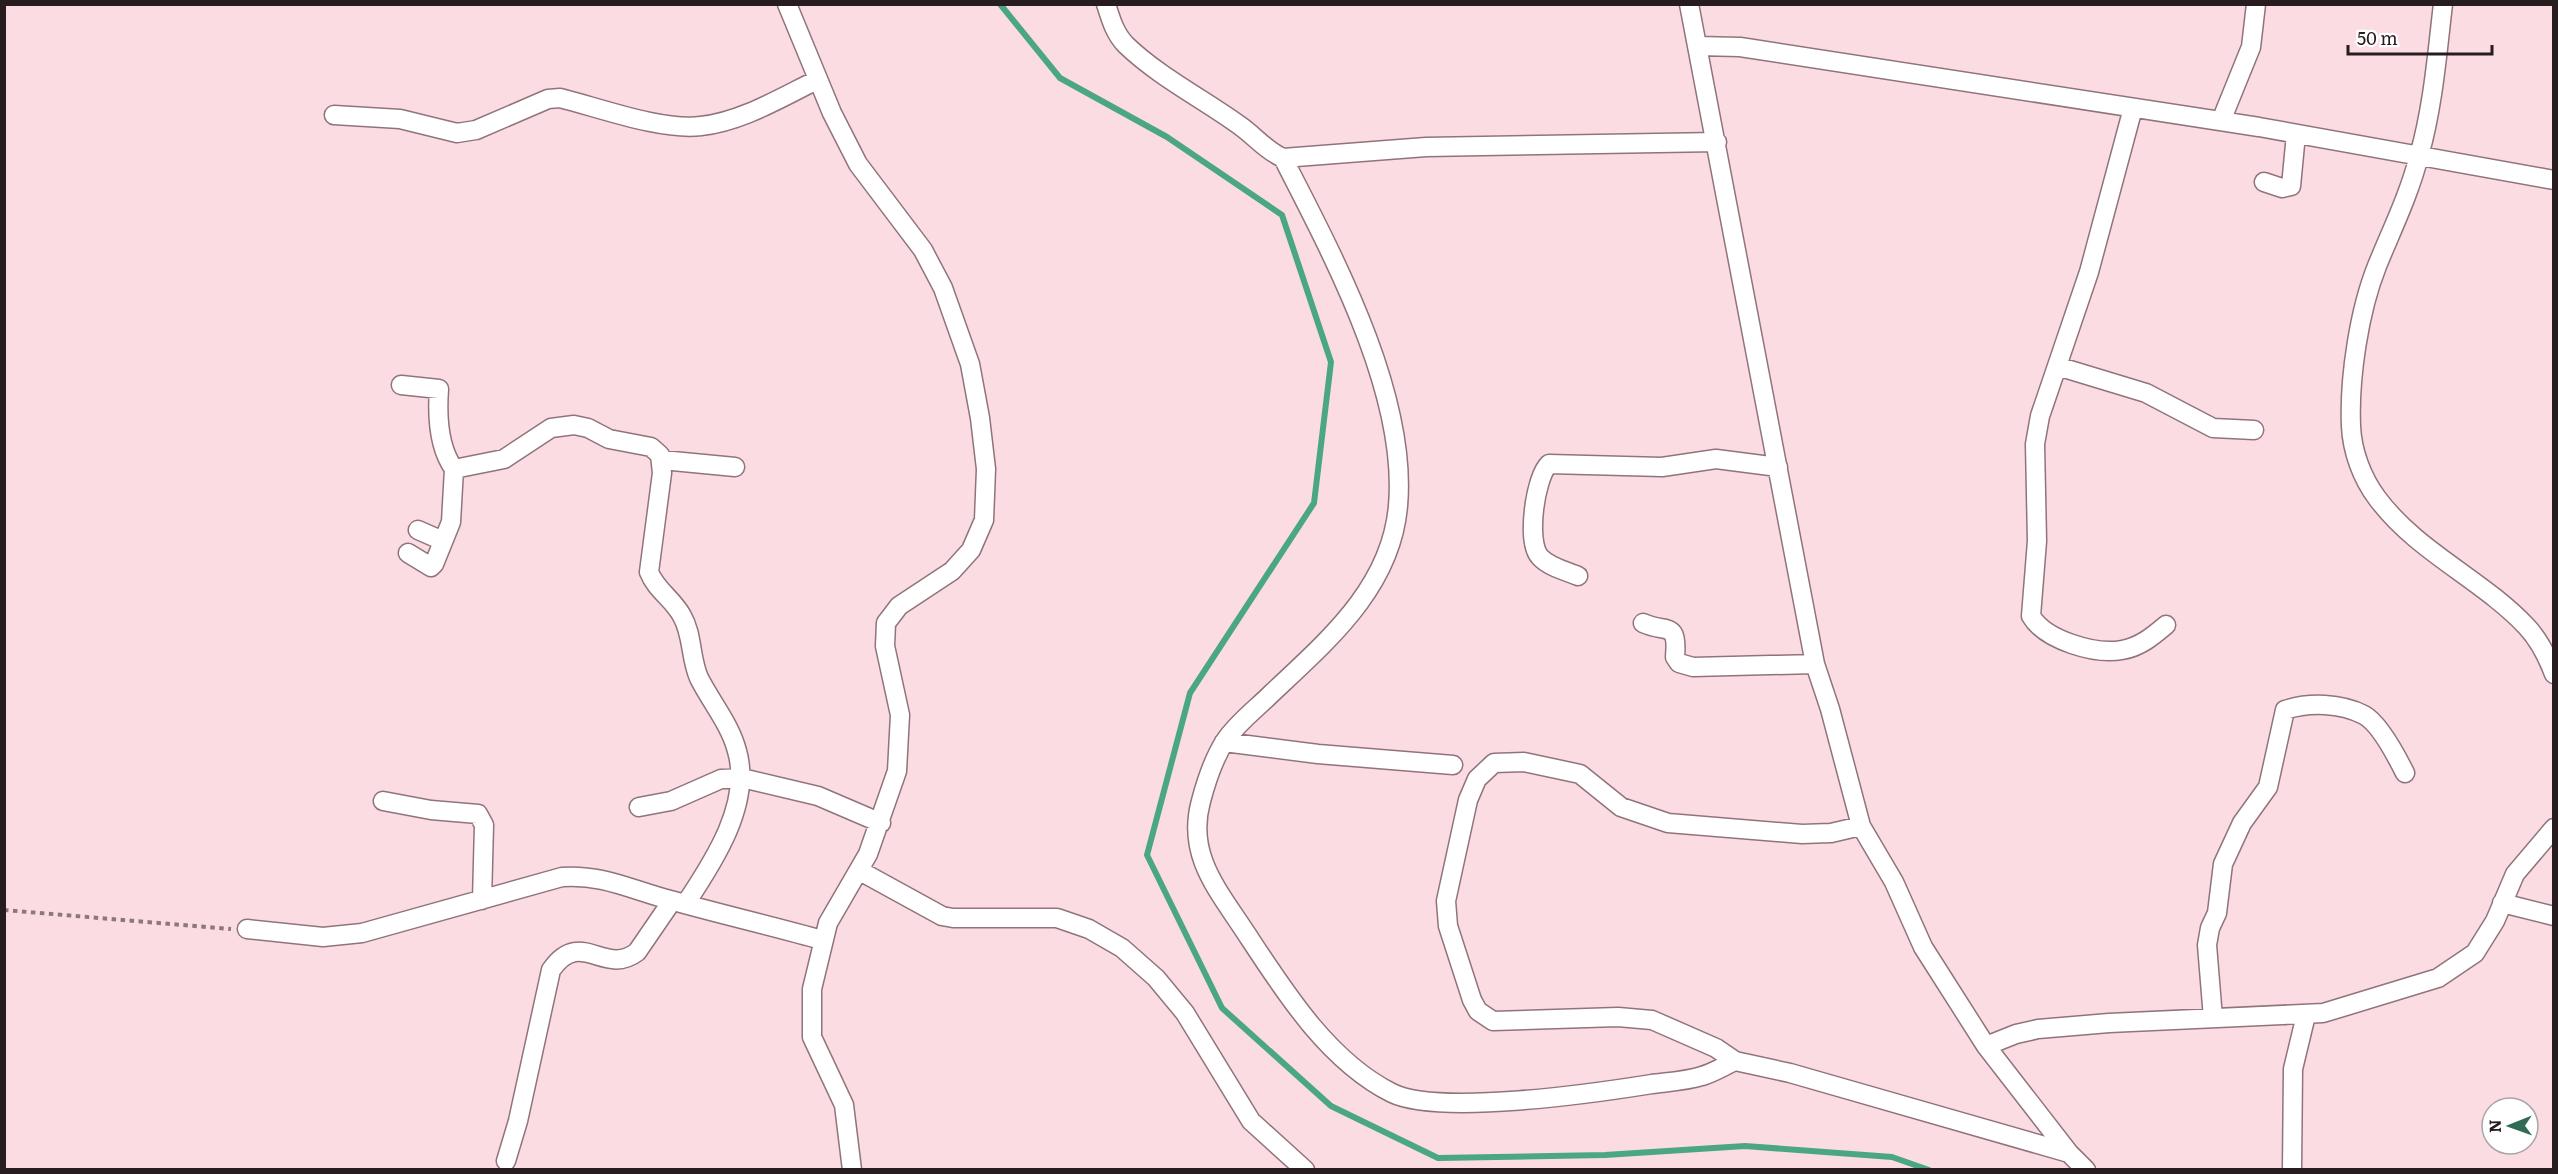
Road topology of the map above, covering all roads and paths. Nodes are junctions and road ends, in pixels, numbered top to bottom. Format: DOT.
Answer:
graph roads {
  1 [pos="787,4"];
  2 [pos="1106,4"];
  3 [pos="1689,4"];
  4 [pos="2256,4"];
  5 [pos="2444,4"];
  6 [pos="1698,46"];
  7 [pos="817,80"];
  8 [pos="2133,108"];
  9 [pos="334,115"];
  10 [pos="2221,121"];
  11 [pos="2296,134"];
  12 [pos="1717,142"];
  13 [pos="2420,156"];
  14 [pos="1283,158"];
  15 [pos="2553,180"];
  16 [pos="2264,182"];
  17 [pos="2058,366"];
  18 [pos="401,385"];
  19 [pos="2254,430"];
  20 [pos="662,460"];
  21 [pos="735,467"];
  22 [pos="1778,467"];
  23 [pos="454,469"];
  24 [pos="418,531"];
  25 [pos="443,541"];
  26 [pos="408,553"];
  27 [pos="1578,576"];
  28 [pos="1643,622"];
  29 [pos="2166,625"];
  30 [pos="1815,664"];
  31 [pos="2553,674"];
  32 [pos="1224,742"];
  33 [pos="1453,765"];
  34 [pos="2404,773"];
  35 [pos="742,778"];
  36 [pos="383,801"];
  37 [pos="639,807"];
  38 [pos="881,823"];
  39 [pos="1861,826"];
  40 [pos="2553,828"];
  41 [pos="860,871"];
  42 [pos="482,900"];
  43 [pos="679,902"];
  44 [pos="2502,903"];
  45 [pos="4,909"];
  46 [pos="2553,916"];
  47 [pos="247,929"];
  48 [pos="822,940"];
  49 [pos="2306,1015"];
  50 [pos="2213,1018"];
  51 [pos="1986,1047"];
  52 [pos="1735,1061"];
  53 [pos="2069,1153"];
  54 [pos="506,1161"];
  55 [pos="852,1170"];
  56 [pos="1305,1170"];
  57 [pos="2086,1170"];
  58 [pos="2292,1170"];
  1 -- 7 [label="street"];
  2 -- 14 [label="street"];
  3 -- 6 [label="street"];
  4 -- 10 [label="street"];
  5 -- 13 [label="street"];
  6 -- 8 [label="street"];
  6 -- 12 [label="street"];
  7 -- 9 [label="street"];
  7 -- 38 [label="street"];
  8 -- 10 [label="street"];
  8 -- 17 [label="street"];
  10 -- 11 [label="street"];
  11 -- 13 [label="street"];
  11 -- 16 [label="street"];
  12 -- 14 [label="street"];
  12 -- 22 [label="street"];
  13 -- 15 [label="street"];
  13 -- 31 [label="street"];
  14 -- 32 [label="street"];
  17 -- 19 [label="street"];
  17 -- 29 [label="street"];
  18 -- 23 [label="street"];
  20 -- 21 [label="street"];
  20 -- 23 [label="street"];
  20 -- 35 [label="street"];
  22 -- 27 [label="street"];
  22 -- 30 [label="street"];
  23 -- 25 [label="street"];
  24 -- 25 [label="street"];
  25 -- 26 [label="street"];
  28 -- 30 [label="street"];
  30 -- 39 [label="street"];
  32 -- 33 [label="street"];
  32 -- 52 [label="street"];
  34 -- 50 [label="street"];
  35 -- 37 [label="street"];
  35 -- 38 [label="street"];
  35 -- 43 [label="street"];
  36 -- 42 [label="street"];
  38 -- 41 [label="street"];
  39 -- 51 [label="street"];
  39 -- 52 [label="street"];
  40 -- 44 [label="street"];
  41 -- 48 [label="street"];
  41 -- 56 [label="street"];
  42 -- 43 [label="street"];
  42 -- 47 [label="street"];
  43 -- 48 [label="street"];
  43 -- 54 [label="street"];
  44 -- 46 [label="street"];
  44 -- 49 [label="street"];
  45 -- 47 [label="path"];
  48 -- 55 [label="street"];
  49 -- 50 [label="street"];
  49 -- 58 [label="street"];
  50 -- 51 [label="street"];
  51 -- 53 [label="street"];
  52 -- 53 [label="street"];
  53 -- 57 [label="street"];
}
